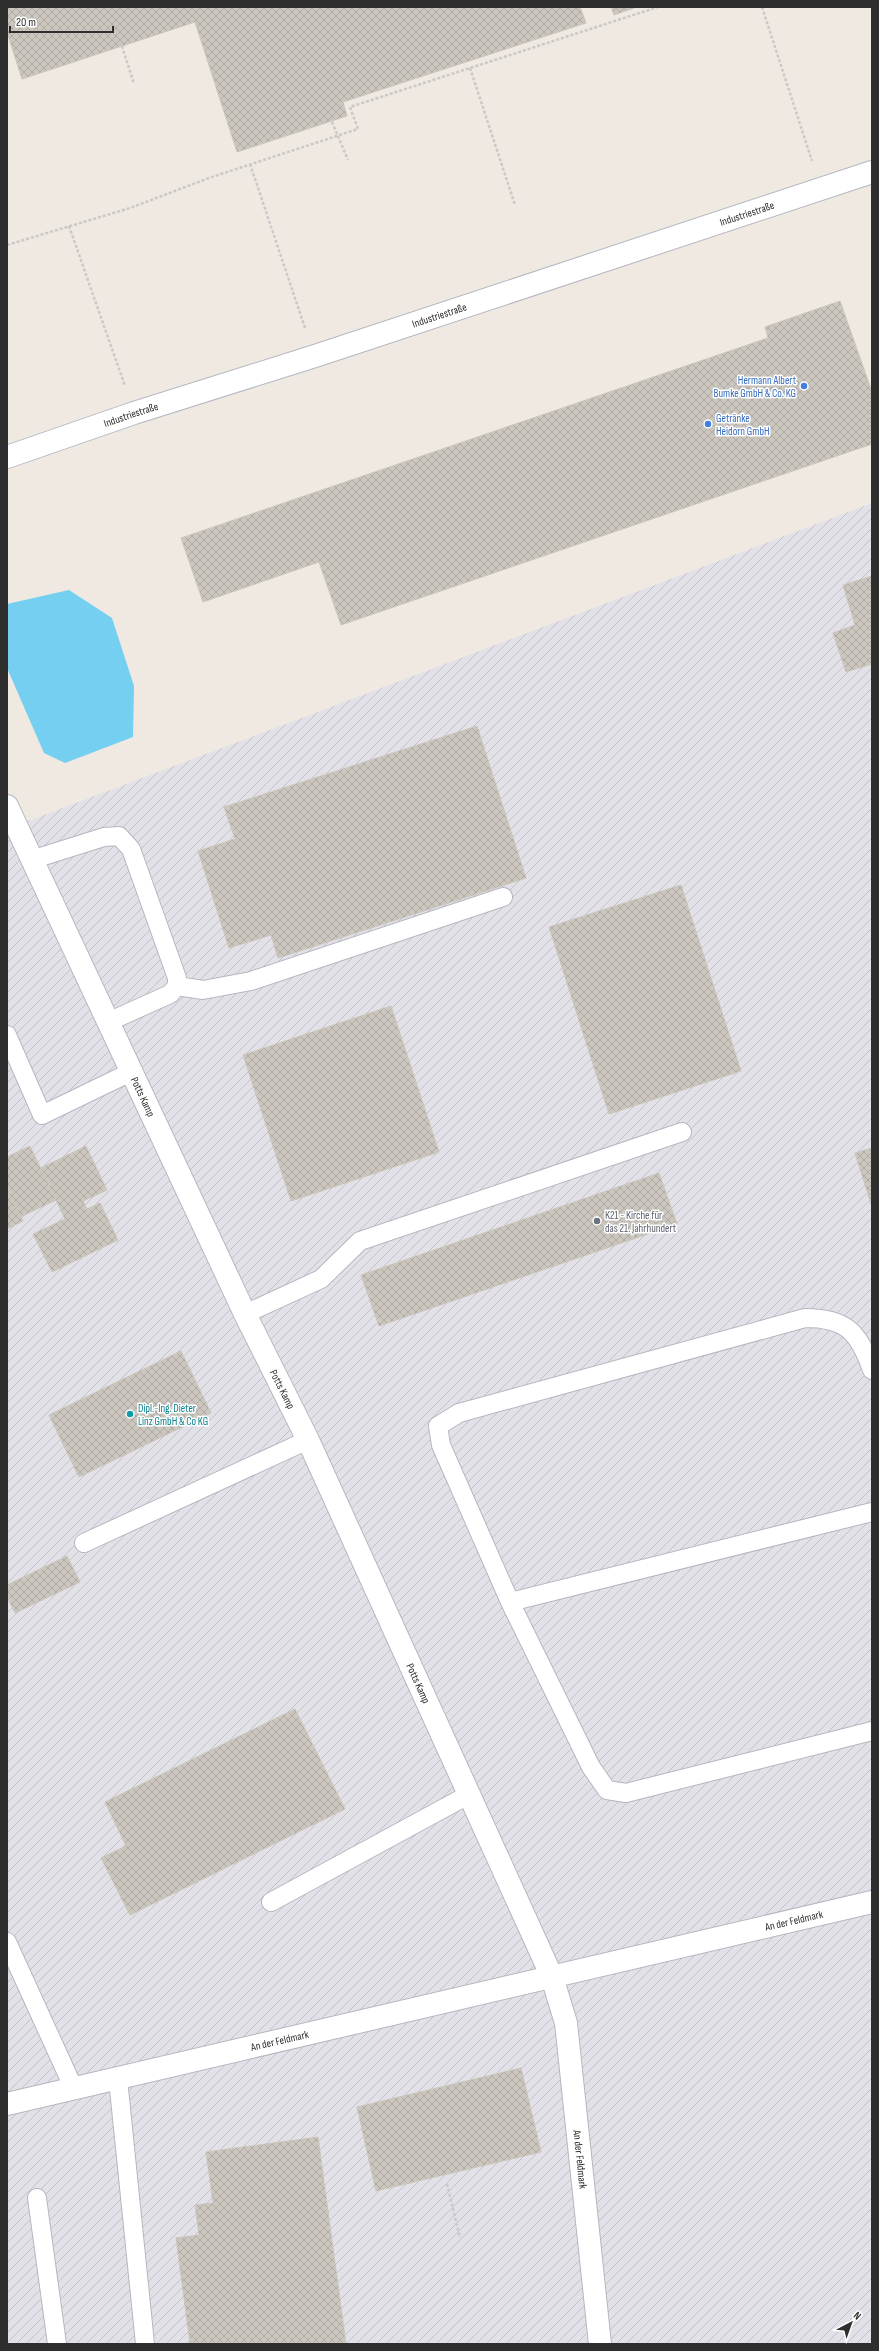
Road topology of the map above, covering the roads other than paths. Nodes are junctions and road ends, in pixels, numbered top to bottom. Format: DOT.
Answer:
graph roads {
  1 [pos="872,172"];
  2 [pos="7,457"];
  3 [pos="7,806"];
  4 [pos="31,860"];
  5 [pos="503,897"];
  6 [pos="177,986"];
  7 [pos="108,1022"];
  8 [pos="7,1035"];
  9 [pos="133,1071"];
  10 [pos="682,1132"];
  11 [pos="245,1314"];
  12 [pos="872,1370"];
  13 [pos="308,1440"];
  14 [pos="872,1512"];
  15 [pos="84,1543"];
  16 [pos="510,1602"];
  17 [pos="872,1731"];
  18 [pos="470,1794"];
  19 [pos="271,1902"];
  20 [pos="872,1902"];
  21 [pos="7,1942"];
  22 [pos="552,1977"];
  23 [pos="118,2079"];
  24 [pos="74,2089"];
  25 [pos="7,2104"];
  26 [pos="37,2198"];
  27 [pos="57,2344"];
  28 [pos="145,2344"];
  29 [pos="600,2344"];
  1 -- 2 [label="street, Industriestraße"];
  3 -- 4 [label="street, Potts Kamp"];
  4 -- 6 [label="lane"];
  4 -- 7 [label="street, Potts Kamp"];
  5 -- 6 [label="lane"];
  6 -- 7 [label="lane"];
  7 -- 9 [label="street, Potts Kamp"];
  8 -- 9 [label="lane"];
  9 -- 11 [label="street, Potts Kamp"];
  10 -- 11 [label="lane"];
  11 -- 13 [label="street, Potts Kamp"];
  12 -- 16 [label="lane"];
  13 -- 15 [label="lane"];
  13 -- 18 [label="street, Potts Kamp"];
  14 -- 16 [label="lane"];
  16 -- 17 [label="lane"];
  18 -- 19 [label="lane"];
  18 -- 22 [label="street, Potts Kamp"];
  20 -- 22 [label="street, An der Feldmark"];
  21 -- 24 [label="lane"];
  22 -- 23 [label="street, An der Feldmark"];
  22 -- 29 [label="street, An der Feldmark"];
  23 -- 24 [label="street, An der Feldmark"];
  23 -- 28 [label="lane"];
  24 -- 25 [label="street, An der Feldmark"];
  26 -- 27 [label="lane"];
}
